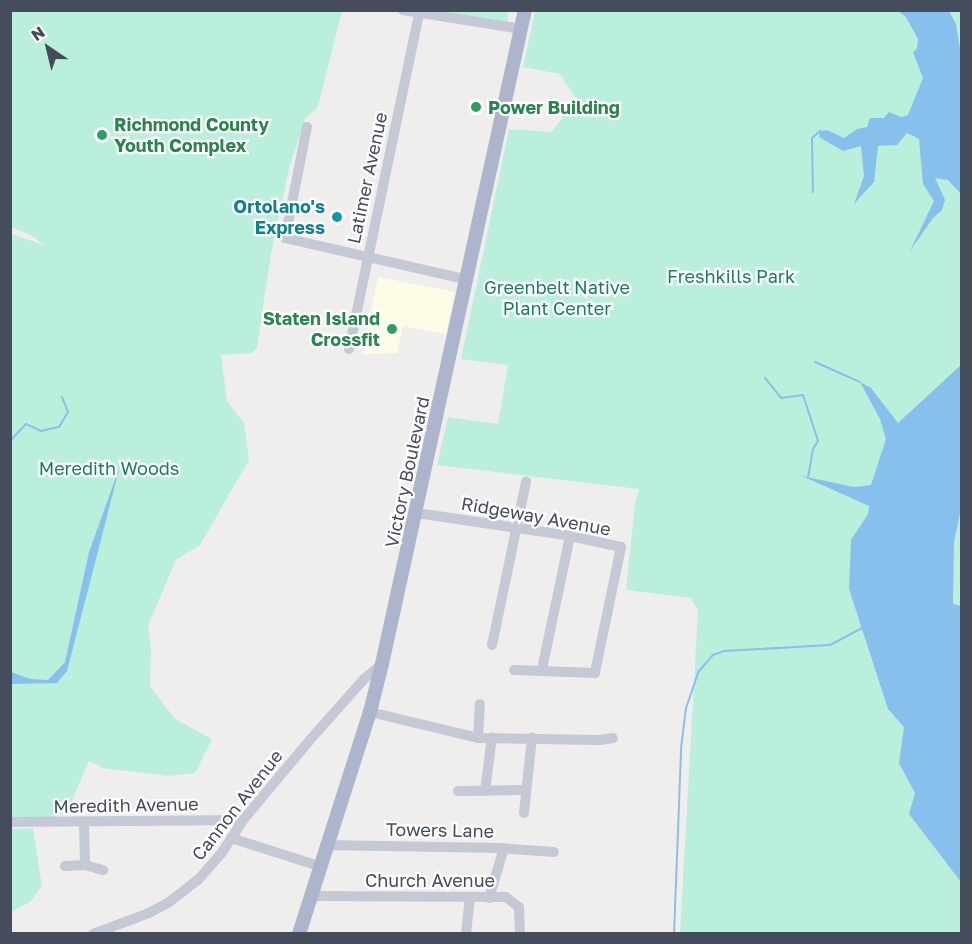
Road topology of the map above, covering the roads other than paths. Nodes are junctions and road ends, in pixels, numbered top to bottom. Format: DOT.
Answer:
graph roads {
  1 [pos="403,10"];
  2 [pos="525,10"];
  3 [pos="419,14"];
  4 [pos="521,30"];
  5 [pos="308,128"];
  6 [pos="368,255"];
  7 [pos="468,280"];
  8 [pos="349,349"];
  9 [pos="526,482"];
  10 [pos="417,513"];
  11 [pos="515,528"];
  12 [pos="570,536"];
  13 [pos="492,645"];
  14 [pos="382,664"];
  15 [pos="542,669"];
  16 [pos="514,670"];
  17 [pos="480,704"];
  18 [pos="370,712"];
  19 [pos="492,737"];
  20 [pos="532,737"];
  21 [pos="478,738"];
  22 [pos="613,738"];
  23 [pos="526,790"];
  24 [pos="458,791"];
  25 [pos="485,791"];
  26 [pos="524,813"];
  27 [pos="243,820"];
  28 [pos="10,822"];
  29 [pos="84,822"];
  30 [pos="231,838"];
  31 [pos="326,845"];
  32 [pos="504,848"];
  33 [pos="554,852"];
  34 [pos="85,865"];
  35 [pos="65,866"];
  36 [pos="319,866"];
  37 [pos="103,870"];
  38 [pos="310,896"];
  39 [pos="470,898"];
  40 [pos="489,898"];
  41 [pos="93,933"];
  42 [pos="299,933"];
  43 [pos="466,933"];
  44 [pos="520,933"];
  1 -- 3 [label="street"];
  2 -- 4 [label="main road, Victory Boulevard"];
  3 -- 4 [label="street"];
  3 -- 6 [label="street, Latimer Avenue"];
  4 -- 7 [label="main road, Victory Boulevard"];
  5 -- 6 [label="street"];
  6 -- 7 [label="street"];
  6 -- 8 [label="street, Latimer Avenue"];
  7 -- 10 [label="main road, Victory Boulevard"];
  9 -- 11 [label="street"];
  10 -- 11 [label="street, Ridgeway Avenue"];
  10 -- 14 [label="main road, Victory Boulevard"];
  11 -- 12 [label="street, Ridgeway Avenue"];
  11 -- 13 [label="street"];
  12 -- 15 [label="street"];
  12 -- 15 [label="street, Ridgeway Avenue"];
  14 -- 18 [label="main road, Victory Boulevard"];
  14 -- 27 [label="street, Cannon Avenue"];
  15 -- 16 [label="street, Ridgeway Avenue"];
  17 -- 21 [label="street"];
  18 -- 21 [label="street"];
  18 -- 31 [label="main road, Victory Boulevard"];
  19 -- 20 [label="street"];
  19 -- 21 [label="street"];
  19 -- 25 [label="street"];
  20 -- 22 [label="street"];
  20 -- 23 [label="street"];
  23 -- 25 [label="street"];
  23 -- 26 [label="street"];
  24 -- 25 [label="street"];
  27 -- 29 [label="street, Meredith Avenue"];
  27 -- 30 [label="street, Cannon Avenue"];
  28 -- 29 [label="street, Meredith Avenue"];
  29 -- 34 [label="street"];
  30 -- 36 [label="street"];
  30 -- 41 [label="street, Cannon Avenue"];
  31 -- 32 [label="street, Towers Lane"];
  31 -- 36 [label="main road, Victory Boulevard"];
  32 -- 33 [label="street, Towers Lane"];
  32 -- 40 [label="street"];
  34 -- 35 [label="street"];
  34 -- 37 [label="street"];
  36 -- 38 [label="main road, Victory Boulevard"];
  38 -- 39 [label="street, Church Avenue"];
  38 -- 42 [label="main road, Victory Boulevard"];
  39 -- 40 [label="street, Church Avenue"];
  39 -- 43 [label="street"];
  40 -- 44 [label="street, Church Avenue"];
}
